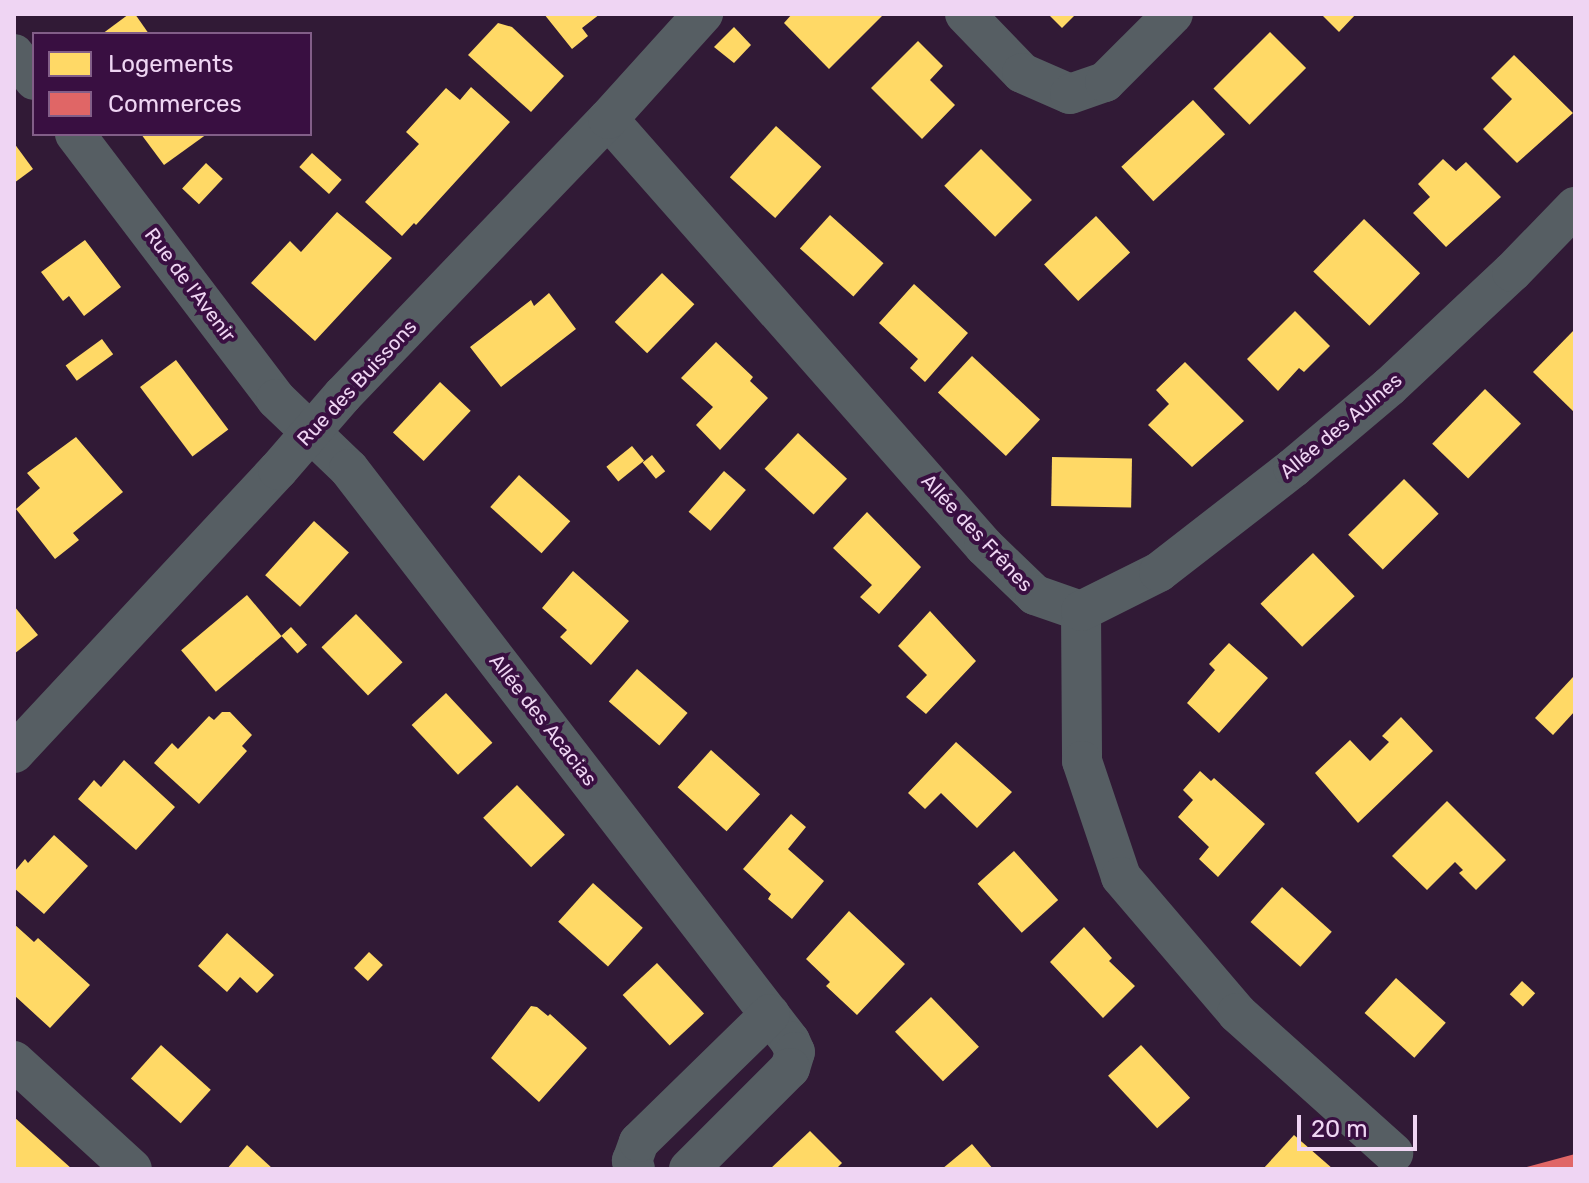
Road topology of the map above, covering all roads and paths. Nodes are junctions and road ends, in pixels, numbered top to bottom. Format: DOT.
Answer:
graph roads {
  1 [pos="703,14"];
  2 [pos="965,14"];
  3 [pos="1173,14"];
  4 [pos="14,54"];
  5 [pos="32,77"];
  6 [pos="608,119"];
  7 [pos="77,136"];
  8 [pos="1572,215"];
  9 [pos="310,432"];
  10 [pos="1081,611"];
  11 [pos="14,753"];
  12 [pos="770,1014"];
  13 [pos="14,1061"];
  14 [pos="1393,1153"];
  15 [pos="132,1169"];
  16 [pos="635,1169"];
  17 [pos="689,1169"];
  1 -- 6 [label="street, Rue des Buissons"];
  2 -- 3 [label="street"];
  4 -- 5 [label="street"];
  6 -- 9 [label="street, Rue des Buissons"];
  6 -- 10 [label="street, Allée des Frênes"];
  7 -- 9 [label="street, Rue de l'Avenir"];
  8 -- 10 [label="street, Allée des Aulnes"];
  9 -- 11 [label="street, Rue des Buissons"];
  9 -- 12 [label="street, Allée des Acacias"];
  10 -- 14 [label="street"];
  12 -- 16 [label="street"];
  12 -- 17 [label="street, Allée des Acacias"];
  13 -- 15 [label="street"];
}
